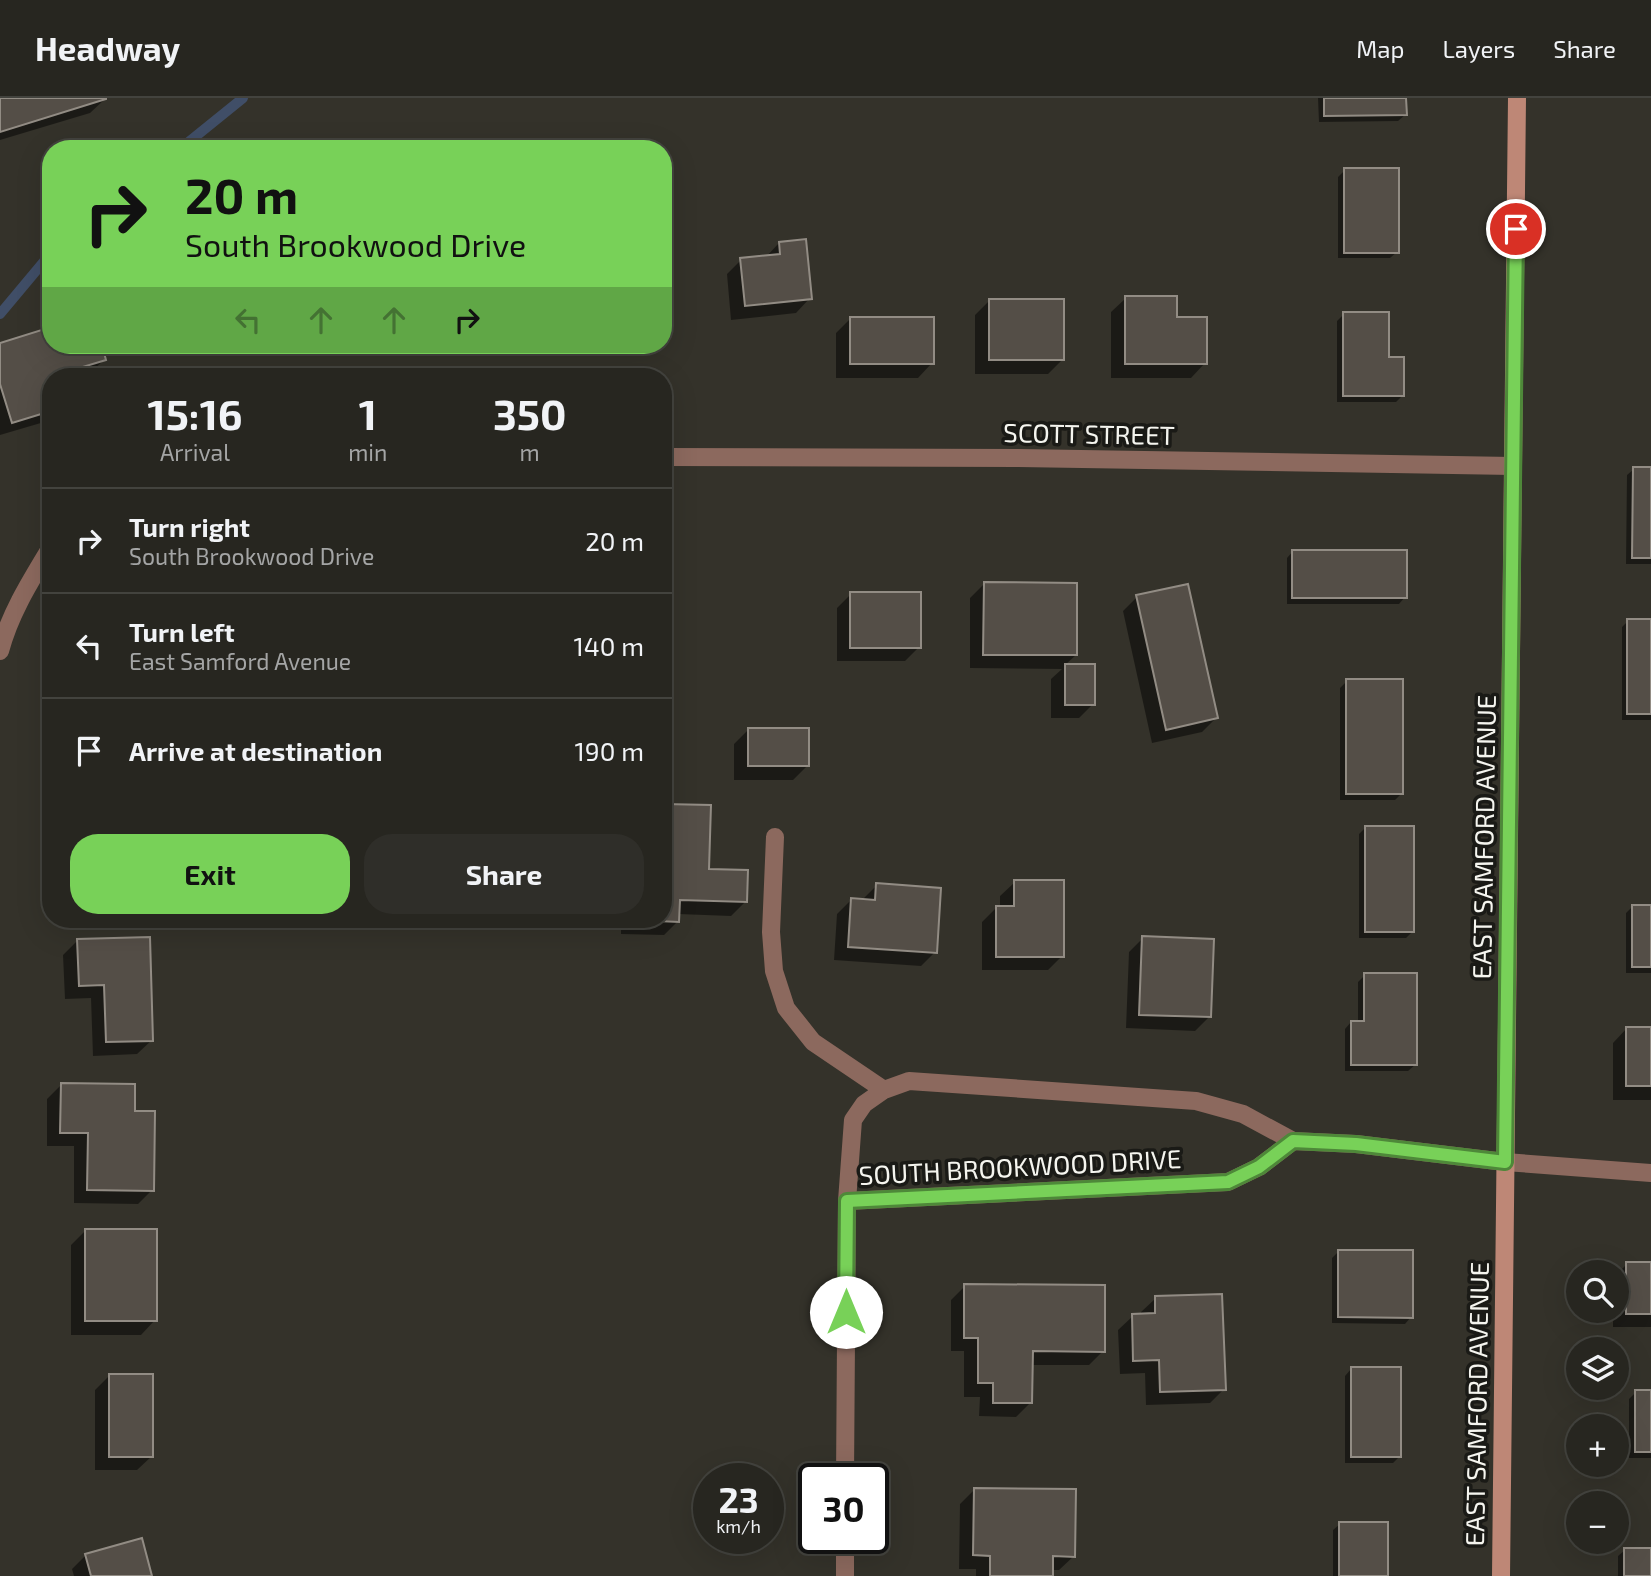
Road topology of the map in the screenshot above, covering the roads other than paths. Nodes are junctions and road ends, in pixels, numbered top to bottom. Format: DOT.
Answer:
graph roads {
  1 [pos="1517,98"];
  2 [pos="672,457"];
  3 [pos="1513,466"];
  4 [pos="42,562"];
  5 [pos="0,651"];
  6 [pos="775,837"];
  7 [pos="884,1090"];
  8 [pos="1293,1141"];
  9 [pos="1505,1162"];
  10 [pos="1651,1173"];
  11 [pos="847,1201"];
  12 [pos="845,1463"];
  13 [pos="845,1554"];
  14 [pos="845,1576"];
  15 [pos="1501,1576"];
  1 -- 3 [label="street, EAST SAMFORD AVENUE"];
  2 -- 3 [label="street, SCOTT STREET"];
  3 -- 9 [label="street, EAST SAMFORD AVENUE"];
  4 -- 5 [label="street"];
  6 -- 7 [label="street"];
  7 -- 8 [label="street"];
  7 -- 11 [label="street"];
  8 -- 9 [label="street"];
  8 -- 11 [label="street, SOUTH BROOKWOOD DRIVE"];
  9 -- 10 [label="street"];
  9 -- 15 [label="street, EAST SAMFORD AVENUE"];
  11 -- 12 [label="street, SOUTH BROOKWOOD DRIVE"];
  13 -- 14 [label="street"];
}
